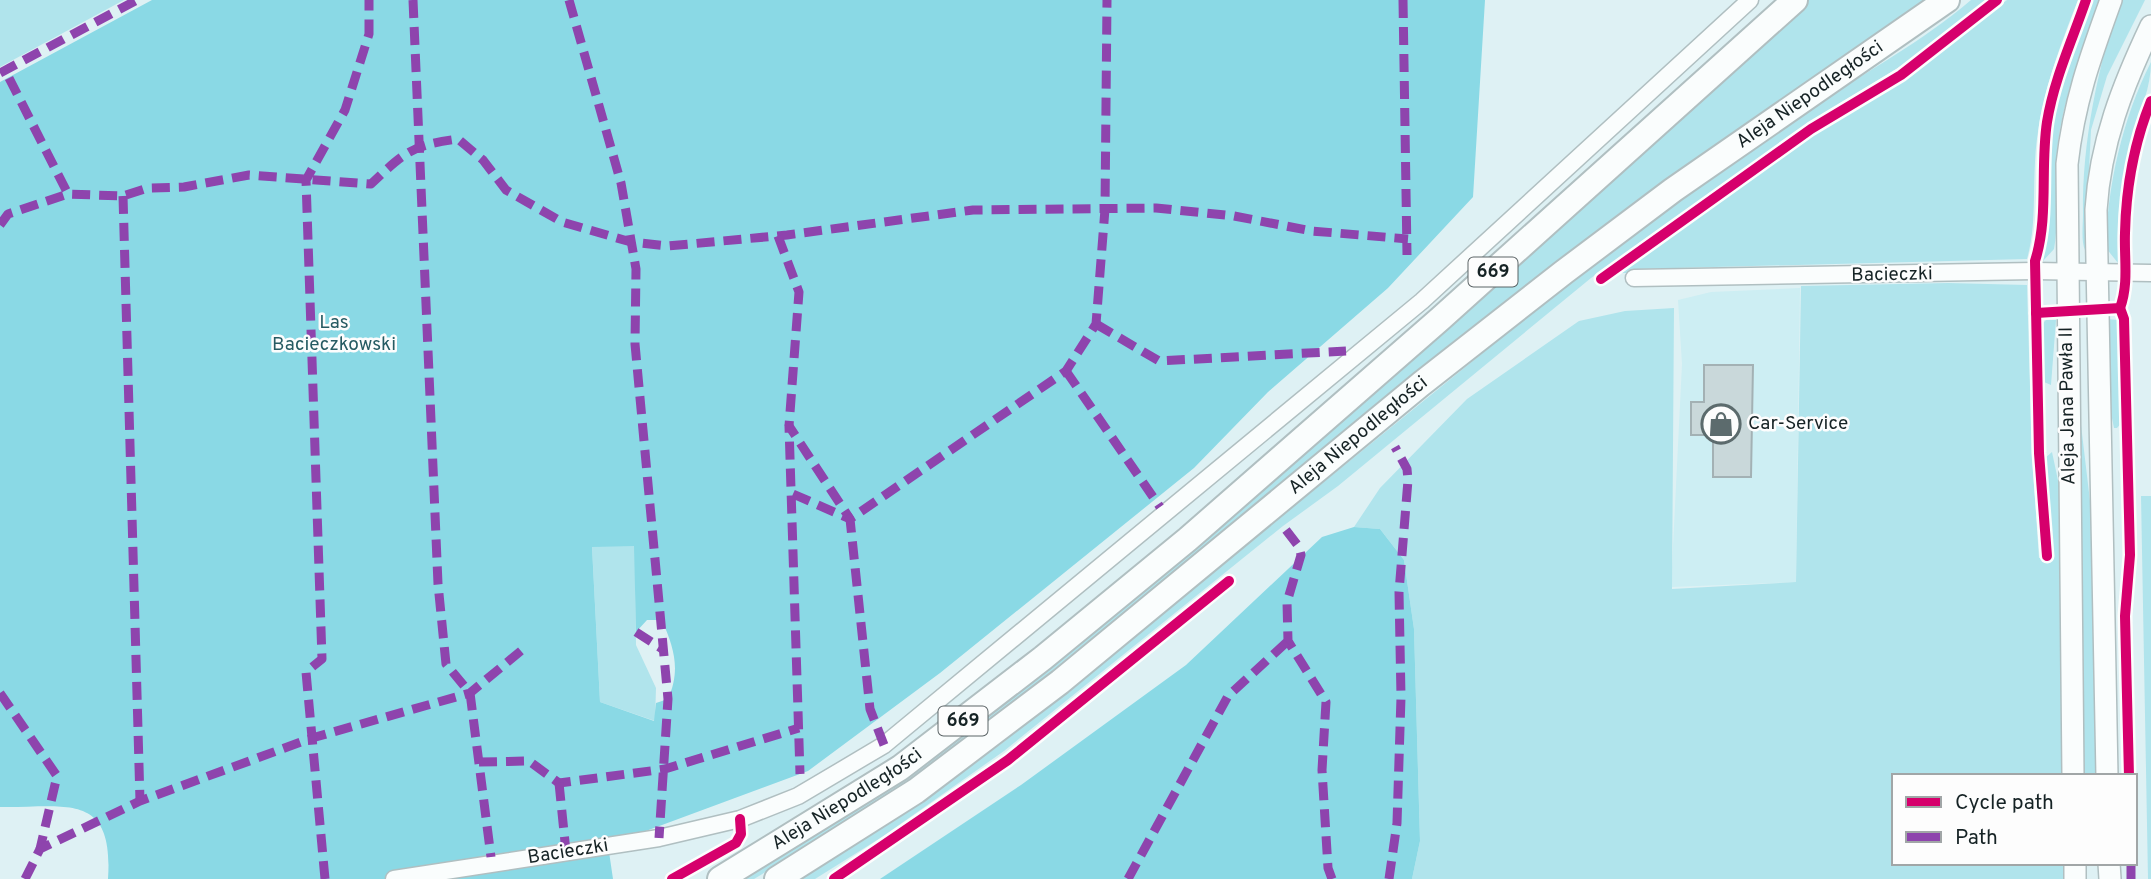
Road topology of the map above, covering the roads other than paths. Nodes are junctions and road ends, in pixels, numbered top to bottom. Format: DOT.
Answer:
graph roads {
  1 [pos="1750,0"];
  2 [pos="1795,0"];
  3 [pos="1947,0"];
  4 [pos="2111,0"];
  5 [pos="2151,26"];
  6 [pos="2066,272"];
  7 [pos="2096,273"];
  8 [pos="2151,273"];
  9 [pos="1634,278"];
  10 [pos="2073,774"];
  11 [pos="2107,774"];
  12 [pos="394,879"];
  13 [pos="720,879"];
  14 [pos="777,879"];
  1 -- 12 [label="street, Bacieczki"];
  2 -- 13 [label="main road, Aleja Niepodległości / 669"];
  3 -- 14 [label="main road, Aleja Niepodległości / 669"];
  4 -- 6 [label="main road, Aleja Jana Pawła II"];
  5 -- 7 [label="main road, Aleja Jana Pawła II"];
  6 -- 7 [label="street, Bacieczki"];
  6 -- 9 [label="street, Bacieczki"];
  6 -- 10 [label="main road, Aleja Jana Pawła II"];
  7 -- 8 [label="street, Bacieczki"];
  7 -- 11 [label="main road, Aleja Jana Pawła II"];
}
